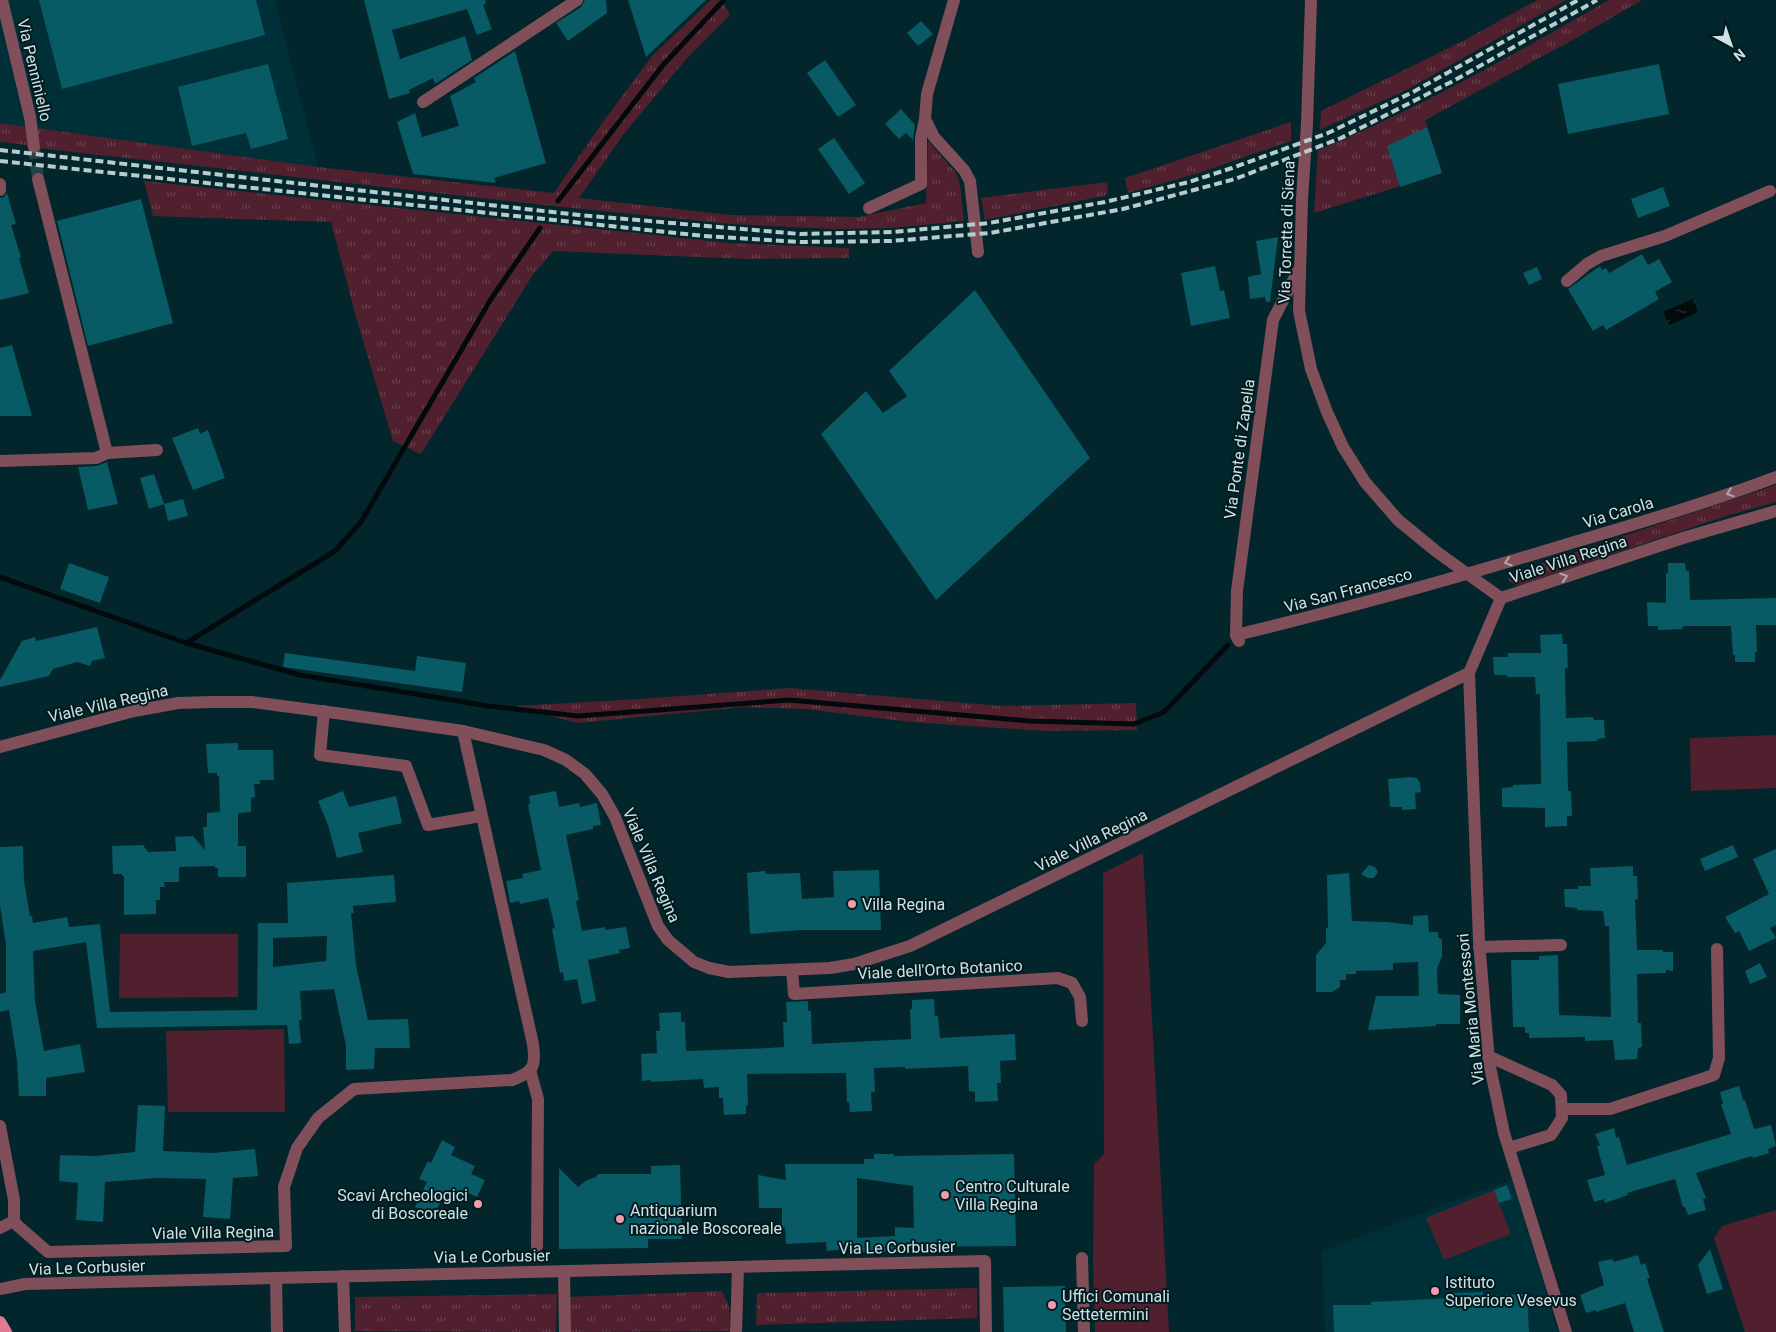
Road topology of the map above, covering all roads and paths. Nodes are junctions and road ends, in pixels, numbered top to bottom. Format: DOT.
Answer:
graph roads {
  1 [pos="2,0"];
  2 [pos="577,0"];
  3 [pos="954,0"];
  4 [pos="1311,0"];
  5 [pos="423,102"];
  6 [pos="925,119"];
  7 [pos="34,147"];
  8 [pos="38,179"];
  9 [pos="0,184"];
  10 [pos="0,190"];
  11 [pos="1770,191"];
  12 [pos="869,208"];
  13 [pos="978,252"];
  14 [pos="1300,266"];
  15 [pos="1567,281"];
  16 [pos="157,450"];
  17 [pos="107,453"];
  18 [pos="0,460"];
  19 [pos="1776,478"];
  20 [pos="1776,511"];
  21 [pos="1469,574"];
  22 [pos="1501,598"];
  23 [pos="1238,639"];
  24 [pos="1469,674"];
  25 [pos="324,711"];
  26 [pos="462,731"];
  27 [pos="0,747"];
  28 [pos="481,816"];
  29 [pos="1561,945"];
  30 [pos="1479,947"];
  31 [pos="1717,949"];
  32 [pos="792,970"];
  33 [pos="1082,1021"];
  34 [pos="1488,1056"];
  35 [pos="1512,1067"];
  36 [pos="530,1070"];
  37 [pos="1492,1075"];
  38 [pos="1562,1108"];
  39 [pos="0,1126"];
  40 [pos="1509,1148"];
  41 [pos="14,1221"];
  42 [pos="0,1228"];
  43 [pos="537,1246"];
  44 [pos="1082,1258"];
  45 [pos="738,1267"];
  46 [pos="564,1271"];
  47 [pos="343,1276"];
  48 [pos="276,1278"];
  49 [pos="0,1289"];
  50 [pos="0,1322"];
  51 [pos="6,1332"];
  52 [pos="277,1332"];
  53 [pos="345,1332"];
  54 [pos="565,1332"];
  55 [pos="736,1332"];
  56 [pos="986,1332"];
  57 [pos="1084,1332"];
  58 [pos="1566,1332"];
  1 -- 7 [label="street, Via Penniniello"];
  2 -- 5 [label="street"];
  3 -- 6 [label="street"];
  4 -- 14 [label="street, Via Torretta di Siena"];
  6 -- 12 [label="street"];
  6 -- 13 [label="street"];
  8 -- 17 [label="street"];
  9 -- 10 [label="street"];
  11 -- 15 [label="street"];
  14 -- 21 [label="street, Via Torretta di Siena"];
  14 -- 23 [label="street, Via Ponte di Zapella"];
  16 -- 17 [label="street"];
  17 -- 18 [label="street"];
  19 -- 21 [label="street, Via Carola, one-way"];
  22 -- 20 [label="street, Viale Villa Regina, one-way"];
  21 -- 22 [label="street, Via Torretta di Siena"];
  21 -- 23 [label="street, Via San Francesco"];
  22 -- 24 [label="street, Viale Villa Regina"];
  24 -- 30 [label="street, Via Maria Montessori"];
  24 -- 32 [label="street, Viale Villa Regina"];
  25 -- 26 [label="street, Viale Villa Regina"];
  25 -- 27 [label="street, Viale Villa Regina"];
  25 -- 28 [label="street"];
  26 -- 28 [label="street"];
  26 -- 32 [label="street, Viale Villa Regina"];
  28 -- 36 [label="street"];
  29 -- 30 [label="street"];
  30 -- 34 [label="street, Via Maria Montessori"];
  31 -- 38 [label="street"];
  32 -- 33 [label="street, Viale dell'Orto Botanico"];
  34 -- 35 [label="street"];
  34 -- 37 [label="street, Via Maria Montessori"];
  35 -- 37 [label="street"];
  35 -- 38 [label="street"];
  36 -- 41 [label="street, Viale Villa Regina"];
  36 -- 43 [label="street"];
  37 -- 40 [label="street, Via Maria Montessori"];
  38 -- 40 [label="street"];
  39 -- 41 [label="street"];
  40 -- 58 [label="street, Via Maria Montessori"];
  41 -- 42 [label="street"];
  44 -- 57 [label="street"];
  45 -- 46 [label="street, Via Le Corbusier"];
  45 -- 55 [label="street"];
  45 -- 56 [label="street, Via Le Corbusier"];
  46 -- 47 [label="street, Via Le Corbusier"];
  46 -- 54 [label="street"];
  47 -- 48 [label="street, Via Le Corbusier"];
  47 -- 53 [label="street"];
  48 -- 49 [label="street, Via Le Corbusier"];
  48 -- 52 [label="street"];
  50 -- 51 [label="main road"];
}
